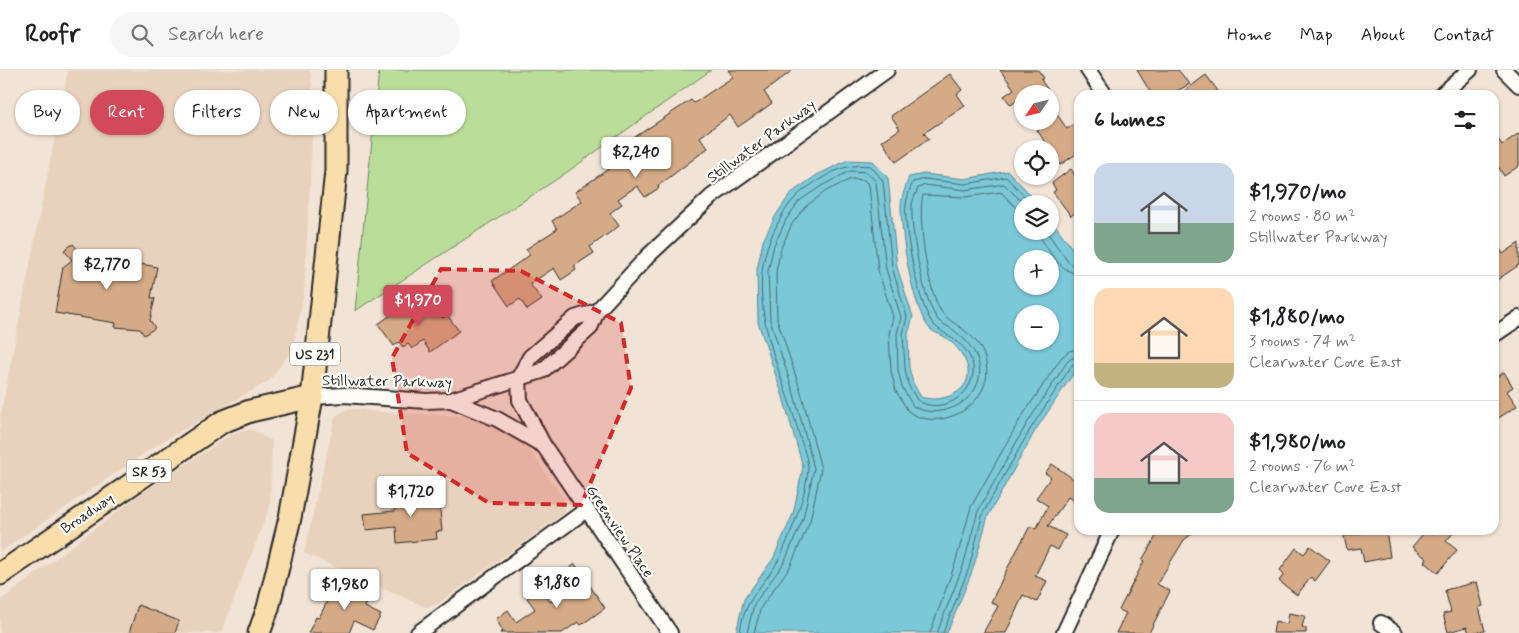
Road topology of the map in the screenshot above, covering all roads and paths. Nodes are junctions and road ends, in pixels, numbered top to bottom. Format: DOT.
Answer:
graph roads {
  1 [pos="336,70"];
  2 [pos="887,70"];
  3 [pos="1088,70"];
  4 [pos="1470,70"];
  5 [pos="1504,70"];
  6 [pos="1519,85"];
  7 [pos="1102,90"];
  8 [pos="1447,90"];
  9 [pos="1519,318"];
  10 [pos="1499,332"];
  11 [pos="519,377"];
  12 [pos="312,397"];
  13 [pos="451,400"];
  14 [pos="544,446"];
  15 [pos="586,510"];
  16 [pos="1110,535"];
  17 [pos="0,574"];
  18 [pos="1381,623"];
  19 [pos="259,633"];
  20 [pos="418,633"];
  21 [pos="670,633"];
  22 [pos="1064,633"];
  23 [pos="1395,633"];
  1 -- 12 [label="main road, US 231"];
  2 -- 11 [label="street, Stillwater Parkway"];
  3 -- 7 [label="street"];
  4 -- 8 [label="street"];
  5 -- 6 [label="street"];
  9 -- 10 [label="street"];
  11 -- 13 [label="street, Stillwater Parkway"];
  11 -- 14 [label="street, Greenview Place"];
  12 -- 13 [label="street, Stillwater Parkway"];
  12 -- 17 [label="main road, Broadway / SR 53"];
  12 -- 19 [label="main road, US 231"];
  13 -- 14 [label="street, Greenview Place"];
  14 -- 15 [label="street, Greenview Place"];
  15 -- 20 [label="street"];
  15 -- 21 [label="street, Greenview Place"];
  16 -- 22 [label="street"];
  18 -- 23 [label="street"];
}
